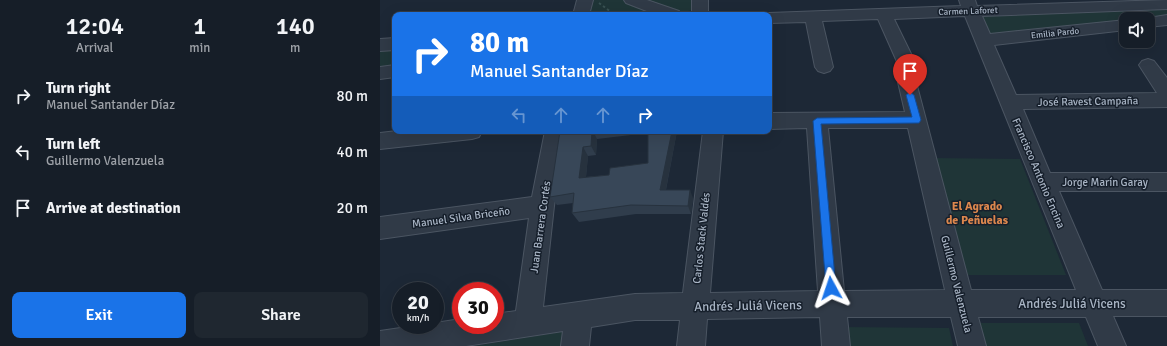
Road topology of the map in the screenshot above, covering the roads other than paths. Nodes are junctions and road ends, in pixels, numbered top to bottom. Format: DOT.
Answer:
graph roads {
  1 [pos="585,0"];
  2 [pos="632,0"];
  3 [pos="700,0"];
  4 [pos="1167,4"];
  5 [pos="970,5"];
  6 [pos="581,12"];
  7 [pos="665,12"];
  8 [pos="700,12"];
  9 [pos="884,14"];
  10 [pos="813,16"];
  11 [pos="772,18"];
  12 [pos="1167,20"];
  13 [pos="1155,21"];
  14 [pos="1119,26"];
  15 [pos="984,40"];
  16 [pos="392,44"];
  17 [pos="380,45"];
  18 [pos="1148,65"];
  19 [pos="824,67"];
  20 [pos="392,71"];
  21 [pos="380,72"];
  22 [pos="1167,93"];
  23 [pos="1167,100"];
  24 [pos="1009,102"];
  25 [pos="916,120"];
  26 [pos="817,121"];
  27 [pos="772,122"];
  28 [pos="444,134"];
  29 [pos="554,134"];
  30 [pos="712,134"];
  31 [pos="380,141"];
  32 [pos="1043,182"];
  33 [pos="1167,182"];
  34 [pos="542,206"];
  35 [pos="380,228"];
  36 [pos="961,303"];
  37 [pos="1094,303"];
  38 [pos="1167,303"];
  39 [pos="832,304"];
  40 [pos="694,306"];
  41 [pos="578,315"];
  42 [pos="528,324"];
  43 [pos="380,345"];
  44 [pos="575,346"];
  45 [pos="691,346"];
  46 [pos="836,346"];
  47 [pos="972,346"];
  48 [pos="1112,346"];
  1 -- 6 [label="street"];
  2 -- 7 [label="street"];
  3 -- 8 [label="street"];
  4 -- 5 [label="street, Carmen Laforet"];
  5 -- 9 [label="street, Carmen Laforet"];
  5 -- 15 [label="street, Francisco Antonio Encina"];
  9 -- 10 [label="street, Carmen Laforet"];
  9 -- 25 [label="street, Guillermo Valenzuela"];
  10 -- 11 [label="street, Carmen Laforet"];
  10 -- 19 [label="street"];
  12 -- 13 [label="street"];
  14 -- 15 [label="street, Emilia Pardo"];
  15 -- 24 [label="street, Francisco Antonio Encina"];
  16 -- 17 [label="street"];
  18 -- 22 [label="street"];
  20 -- 21 [label="street"];
  23 -- 24 [label="street, José Ravest Campaña"];
  24 -- 32 [label="street, Francisco Antonio Encina"];
  25 -- 26 [label="street"];
  25 -- 36 [label="street, Guillermo Valenzuela"];
  26 -- 27 [label="street"];
  26 -- 39 [label="street"];
  28 -- 31 [label="street"];
  29 -- 34 [label="street, Juan Barrera Cortés"];
  30 -- 40 [label="street, Carlos Stack Valdés"];
  32 -- 33 [label="street, Jorge Marín Garay"];
  32 -- 37 [label="street, Francisco Antonio Encina"];
  34 -- 35 [label="street, Manuel Silva Briceño"];
  34 -- 42 [label="street, Juan Barrera Cortés"];
  36 -- 37 [label="street, Andrés Juliá Vicens"];
  36 -- 39 [label="street, Andrés Juliá Vicens"];
  36 -- 47 [label="street, Guillermo Valenzuela"];
  37 -- 38 [label="street, Andrés Juliá Vicens"];
  37 -- 48 [label="street, Francisco Antonio Encina"];
  39 -- 40 [label="street, Andrés Juliá Vicens"];
  39 -- 46 [label="street"];
  40 -- 41 [label="street, Andrés Juliá Vicens"];
  40 -- 45 [label="street, Carlos Stack Valdés"];
  41 -- 42 [label="street, Andrés Juliá Vicens"];
  41 -- 44 [label="street"];
  42 -- 43 [label="street, Andrés Juliá Vicens"];
}
